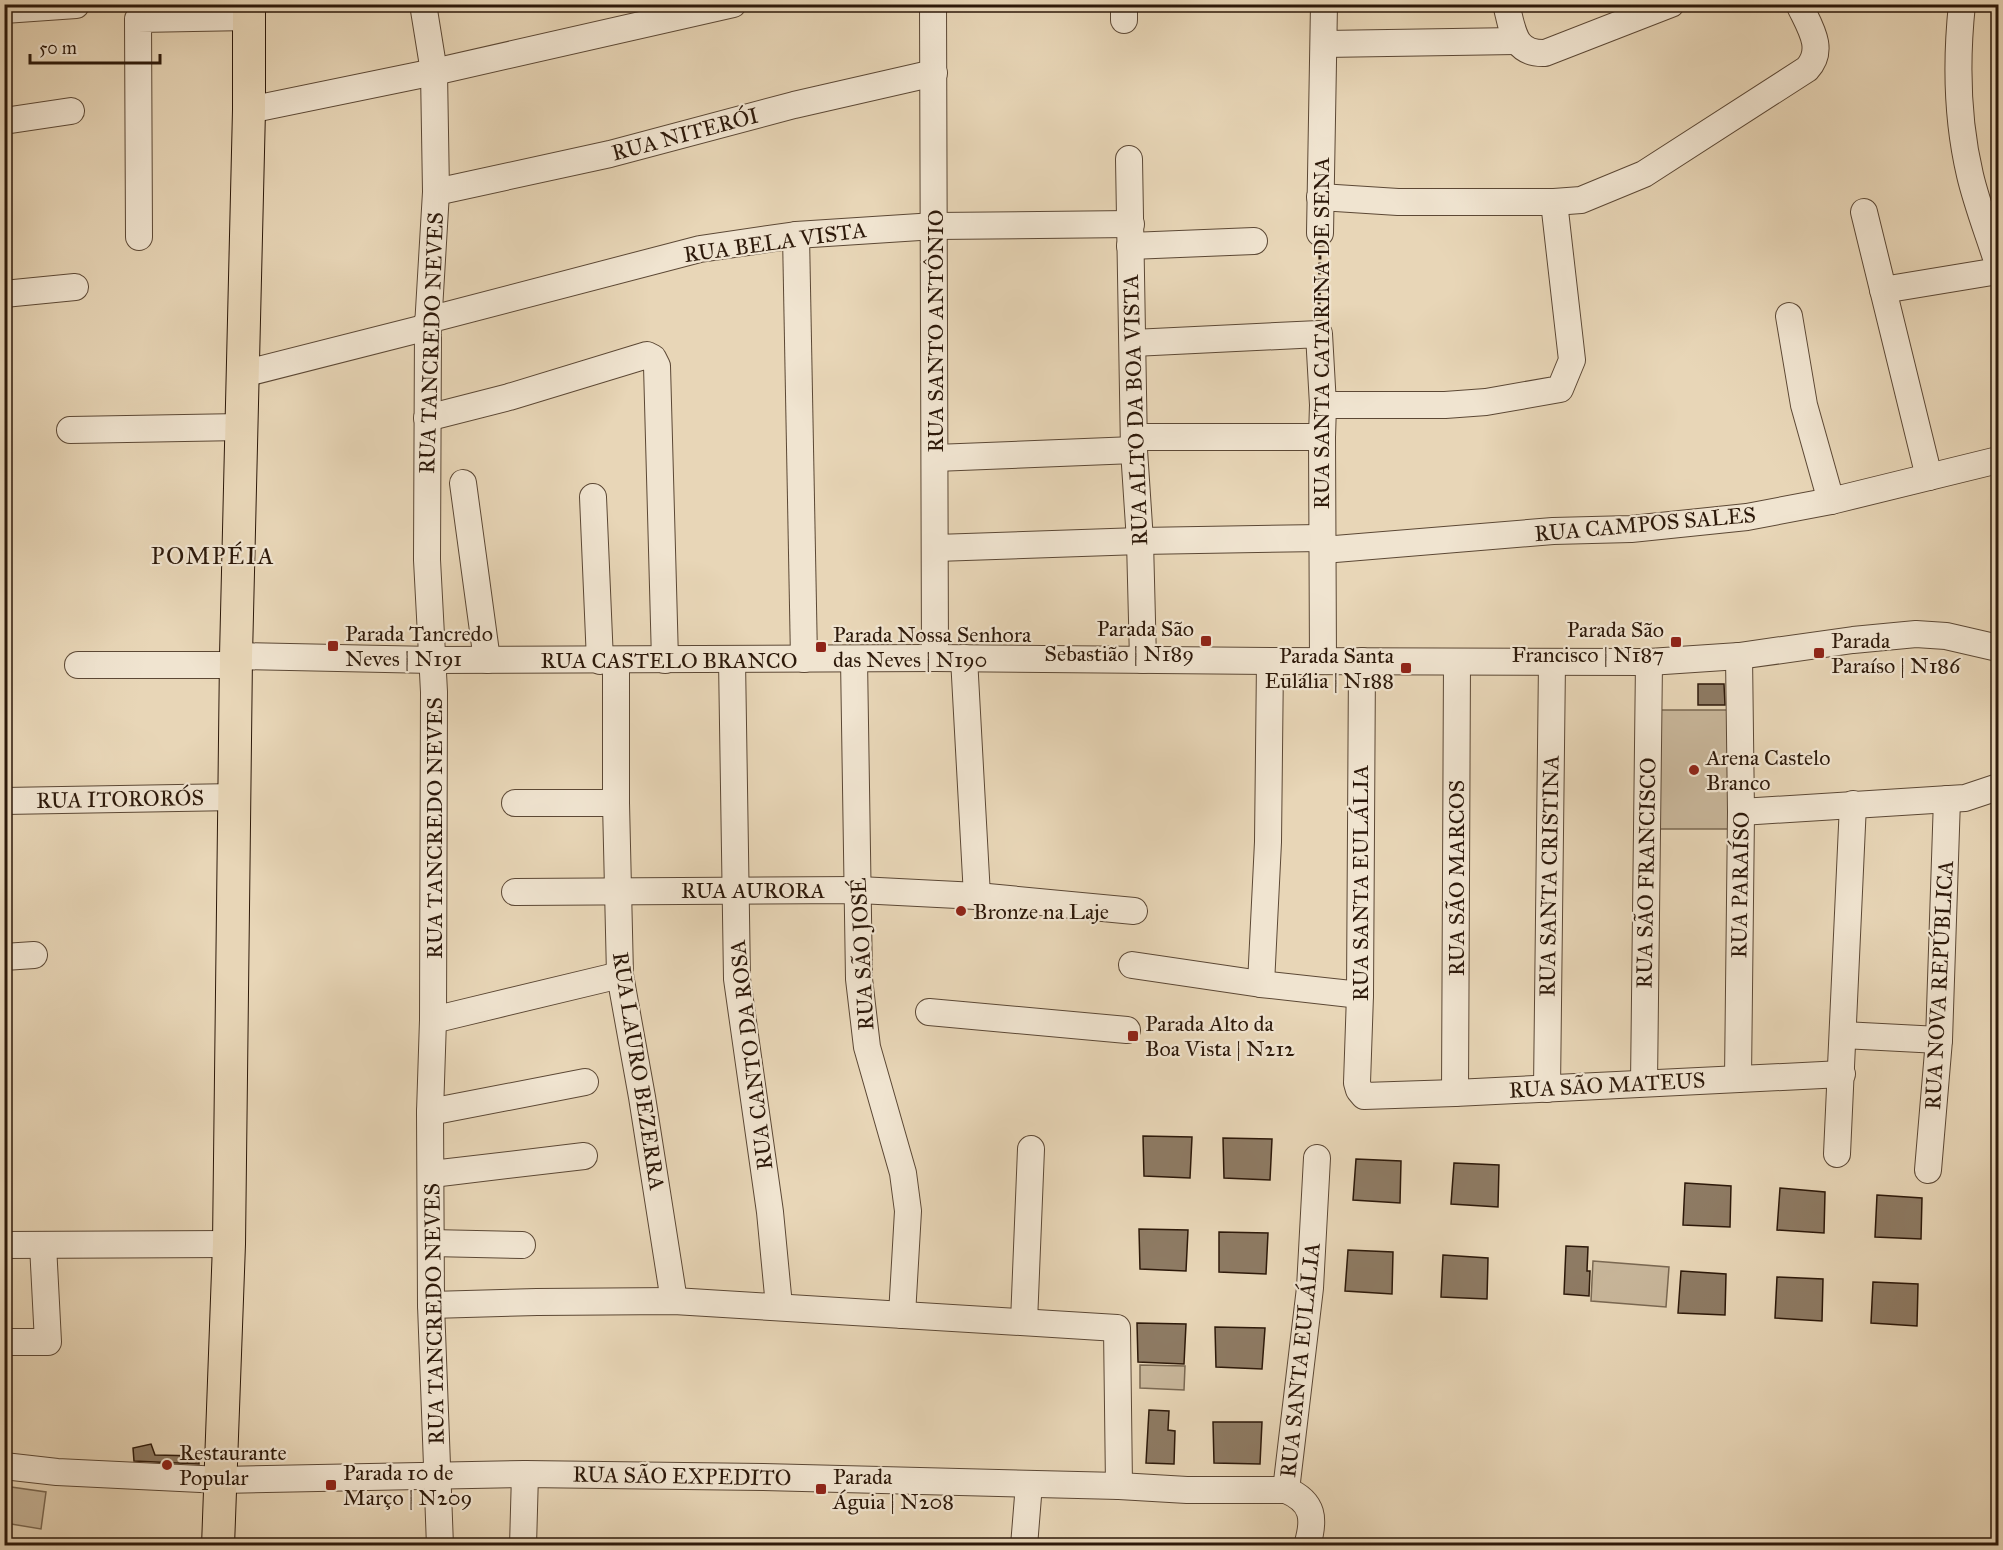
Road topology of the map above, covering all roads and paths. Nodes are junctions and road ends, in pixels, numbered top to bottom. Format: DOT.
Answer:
graph roads {
  1 [pos="423,4"];
  2 [pos="733,4"];
  3 [pos="933,4"];
  4 [pos="1324,4"];
  5 [pos="1506,4"];
  6 [pos="1671,4"];
  7 [pos="1799,4"];
  8 [pos="1962,4"];
  9 [pos="76,5"];
  10 [pos="4,10"];
  11 [pos="249,11"];
  12 [pos="1516,41"];
  13 [pos="1324,44"];
  14 [pos="434,72"];
  15 [pos="934,73"];
  16 [pos="249,110"];
  17 [pos="71,111"];
  18 [pos="4,121"];
  19 [pos="1129,159"];
  20 [pos="435,192"];
  21 [pos="1320,197"];
  22 [pos="1554,202"];
  23 [pos="1864,212"];
  24 [pos="935,226"];
  25 [pos="1320,233"];
  26 [pos="796,235"];
  27 [pos="1130,235"];
  28 [pos="139,237"];
  29 [pos="1254,241"];
  30 [pos="1998,264"];
  31 [pos="1998,271"];
  32 [pos="75,287"];
  33 [pos="1883,290"];
  34 [pos="4,294"];
  35 [pos="1789,316"];
  36 [pos="428,324"];
  37 [pos="1319,334"];
  38 [pos="1133,343"];
  39 [pos="243,374"];
  40 [pos="1323,405"];
  41 [pos="427,418"];
  42 [pos="241,428"];
  43 [pos="70,430"];
  44 [pos="1322,436"];
  45 [pos="1134,443"];
  46 [pos="935,458"];
  47 [pos="1998,460"];
  48 [pos="1929,477"];
  49 [pos="463,483"];
  50 [pos="593,497"];
  51 [pos="1831,501"];
  52 [pos="1140,541"];
  53 [pos="1322,544"];
  54 [pos="936,548"];
  55 [pos="1998,648"];
  56 [pos="1739,656"];
  57 [pos="935,658"];
  58 [pos="964,658"];
  59 [pos="804,659"];
  60 [pos="854,659"];
  61 [pos="236,660"];
  62 [pos="433,660"];
  63 [pos="487,660"];
  64 [pos="665,660"];
  65 [pos="732,660"];
  66 [pos="1143,660"];
  67 [pos="608,661"];
  68 [pos="1323,661"];
  69 [pos="1362,661"];
  70 [pos="1270,662"];
  71 [pos="1457,662"];
  72 [pos="1552,662"];
  73 [pos="1649,662"];
  74 [pos="78,665"];
  75 [pos="1998,787"];
  76 [pos="236,797"];
  77 [pos="1947,799"];
  78 [pos="4,801"];
  79 [pos="515,803"];
  80 [pos="616,803"];
  81 [pos="1853,804"];
  82 [pos="1742,812"];
  83 [pos="735,889"];
  84 [pos="617,890"];
  85 [pos="859,890"];
  86 [pos="515,892"];
  87 [pos="977,896"];
  88 [pos="1134,911"];
  89 [pos="34,955"];
  90 [pos="4,957"];
  91 [pos="1132,965"];
  92 [pos="620,975"];
  93 [pos="1261,984"];
  94 [pos="1360,995"];
  95 [pos="930,1012"];
  96 [pos="433,1020"];
  97 [pos="1127,1030"];
  98 [pos="1843,1035"];
  99 [pos="1939,1040"];
  100 [pos="1842,1074"];
  101 [pos="1738,1079"];
  102 [pos="585,1082"];
  103 [pos="1644,1083"];
  104 [pos="1547,1089"];
  105 [pos="1455,1093"];
  106 [pos="1372,1097"];
  107 [pos="430,1112"];
  108 [pos="1031,1149"];
  109 [pos="1837,1154"];
  110 [pos="584,1156"];
  111 [pos="1317,1158"];
  112 [pos="1928,1170"];
  113 [pos="432,1174"];
  114 [pos="431,1243"];
  115 [pos="229,1244"];
  116 [pos="4,1245"];
  117 [pos="43,1245"];
  118 [pos="522,1245"];
  119 [pos="674,1301"];
  120 [pos="431,1305"];
  121 [pos="779,1306"];
  122 [pos="902,1315"];
  123 [pos="1024,1322"];
  124 [pos="4,1342"];
  125 [pos="4,1466"];
  126 [pos="525,1474"];
  127 [pos="437,1475"];
  128 [pos="220,1480"];
  129 [pos="1029,1484"];
  130 [pos="1119,1486"];
  131 [pos="1287,1490"];
  132 [pos="218,1545"];
  133 [pos="440,1545"];
  134 [pos="523,1545"];
  135 [pos="1024,1545"];
  136 [pos="1307,1545"];
  1 -- 14 [label="street, RUA TANCREDO NEVES"];
  2 -- 14 [label="street"];
  3 -- 15 [label="street, RUA SANTO ANTÔNIO"];
  4 -- 13 [label="street, RUA SANTA CATARINA DE SENA"];
  5 -- 12 [label="street"];
  6 -- 12 [label="street"];
  7 -- 22 [label="street"];
  8 -- 30 [label="street"];
  9 -- 10 [label="street"];
  11 -- 16 [label="main road"];
  11 -- 28 [label="street"];
  12 -- 13 [label="street"];
  13 -- 21 [label="street, RUA SANTA CATARINA DE SENA"];
  14 -- 16 [label="street"];
  14 -- 20 [label="street, RUA TANCREDO NEVES"];
  15 -- 20 [label="street, RUA NITERÓI"];
  15 -- 24 [label="street, RUA SANTO ANTÔNIO"];
  16 -- 39 [label="main road"];
  17 -- 18 [label="street"];
  19 -- 27 [label="street, RUA ALTO DA BOA VISTA"];
  20 -- 36 [label="street, RUA TANCREDO NEVES"];
  21 -- 22 [label="street"];
  21 -- 25 [label="street, RUA SANTA CATARINA DE SENA"];
  22 -- 40 [label="street"];
  23 -- 33 [label="street"];
  24 -- 26 [label="street, RUA BELA VISTA"];
  24 -- 27 [label="street, RUA BELA VISTA"];
  24 -- 46 [label="street, RUA SANTO ANTÔNIO"];
  25 -- 37 [label="path, RUA SANTA CATARINA DE SENA"];
  26 -- 36 [label="street, RUA BELA VISTA"];
  26 -- 59 [label="street"];
  27 -- 29 [label="street, RUA BELA VISTA"];
  27 -- 38 [label="street, RUA ALTO DA BOA VISTA"];
  31 -- 33 [label="street"];
  32 -- 34 [label="street"];
  33 -- 48 [label="street"];
  35 -- 51 [label="street"];
  36 -- 39 [label="street, RUA BELA VISTA"];
  36 -- 41 [label="street, RUA TANCREDO NEVES"];
  37 -- 38 [label="street"];
  37 -- 40 [label="street, RUA SANTA CATARINA DE SENA"];
  38 -- 45 [label="street, RUA ALTO DA BOA VISTA"];
  39 -- 42 [label="main road"];
  40 -- 44 [label="street, RUA SANTA CATARINA DE SENA"];
  41 -- 62 [label="street, RUA TANCREDO NEVES"];
  41 -- 64 [label="street"];
  42 -- 43 [label="street"];
  42 -- 61 [label="main road"];
  44 -- 45 [label="street"];
  44 -- 53 [label="street, RUA SANTA CATARINA DE SENA"];
  45 -- 46 [label="street"];
  45 -- 52 [label="street, RUA ALTO DA BOA VISTA"];
  46 -- 54 [label="street, RUA SANTO ANTÔNIO"];
  47 -- 48 [label="street, RUA CAMPOS SALES"];
  48 -- 51 [label="street, RUA CAMPOS SALES"];
  49 -- 63 [label="street"];
  50 -- 67 [label="street, RUA LAURO BEZERRA"];
  51 -- 53 [label="street, RUA CAMPOS SALES"];
  52 -- 53 [label="street, RUA CAMPOS SALES"];
  52 -- 54 [label="street, RUA CAMPOS SALES"];
  52 -- 66 [label="street, RUA ALTO DA BOA VISTA"];
  53 -- 68 [label="street, RUA SANTA CATARINA DE SENA"];
  54 -- 57 [label="street, RUA SANTO ANTÔNIO"];
  55 -- 56 [label="street, RUA CASTELO BRANCO"];
  56 -- 73 [label="street, RUA CASTELO BRANCO"];
  56 -- 82 [label="street, RUA PARAÍSO"];
  57 -- 58 [label="street, RUA CASTELO BRANCO"];
  57 -- 60 [label="street, RUA CASTELO BRANCO"];
  58 -- 66 [label="street, RUA CASTELO BRANCO"];
  58 -- 87 [label="street"];
  59 -- 60 [label="street, RUA CASTELO BRANCO"];
  59 -- 65 [label="street, RUA CASTELO BRANCO"];
  60 -- 85 [label="street, RUA SÃO JOSÉ"];
  61 -- 62 [label="street, RUA CASTELO BRANCO"];
  61 -- 74 [label="street, RUA CASTELO BRANCO"];
  61 -- 76 [label="main road"];
  62 -- 63 [label="street, RUA CASTELO BRANCO"];
  62 -- 96 [label="street, RUA TANCREDO NEVES"];
  63 -- 67 [label="street, RUA CASTELO BRANCO"];
  64 -- 65 [label="street, RUA CASTELO BRANCO"];
  64 -- 67 [label="street, RUA CASTELO BRANCO"];
  65 -- 83 [label="street, RUA CANTO DA ROSA"];
  66 -- 70 [label="street, RUA CASTELO BRANCO"];
  67 -- 80 [label="street, RUA LAURO BEZERRA"];
  68 -- 69 [label="street, RUA CASTELO BRANCO"];
  68 -- 70 [label="street, RUA CASTELO BRANCO"];
  69 -- 71 [label="street, RUA CASTELO BRANCO"];
  69 -- 94 [label="street, RUA SANTA EULÁLIA"];
  70 -- 93 [label="street"];
  71 -- 72 [label="street, RUA CASTELO BRANCO"];
  71 -- 105 [label="street, RUA SÃO MARCOS"];
  72 -- 73 [label="street, RUA CASTELO BRANCO"];
  72 -- 104 [label="street, RUA SANTA CRISTINA"];
  73 -- 103 [label="street, RUA SÃO FRANCISCO"];
  75 -- 77 [label="street"];
  76 -- 78 [label="street, RUA ITORORÓS"];
  76 -- 115 [label="main road"];
  77 -- 81 [label="street"];
  77 -- 99 [label="street, RUA NOVA REPÚBLICA"];
  79 -- 80 [label="street"];
  80 -- 84 [label="street, RUA LAURO BEZERRA"];
  81 -- 82 [label="street"];
  81 -- 98 [label="street"];
  82 -- 101 [label="street, RUA PARAÍSO"];
  83 -- 84 [label="street, RUA AURORA"];
  83 -- 85 [label="street, RUA AURORA"];
  83 -- 121 [label="street, RUA CANTO DA ROSA"];
  84 -- 86 [label="street, RUA AURORA"];
  84 -- 92 [label="street, RUA LAURO BEZERRA"];
  85 -- 87 [label="street, RUA AURORA"];
  85 -- 122 [label="street, RUA SÃO JOSÉ"];
  87 -- 88 [label="street, RUA AURORA"];
  89 -- 90 [label="street"];
  91 -- 93 [label="street"];
  92 -- 96 [label="street"];
  92 -- 119 [label="street, RUA LAURO BEZERRA"];
  93 -- 94 [label="street"];
  94 -- 106 [label="street, RUA SANTA EULÁLIA"];
  95 -- 97 [label="street"];
  96 -- 107 [label="street, RUA TANCREDO NEVES"];
  98 -- 99 [label="street"];
  98 -- 100 [label="street"];
  99 -- 112 [label="street, RUA NOVA REPÚBLICA"];
  100 -- 101 [label="street, RUA SÃO MATEUS"];
  100 -- 109 [label="street"];
  101 -- 103 [label="street, RUA SÃO MATEUS"];
  102 -- 107 [label="street"];
  103 -- 104 [label="street, RUA SÃO MATEUS"];
  104 -- 105 [label="street, RUA SÃO MATEUS"];
  105 -- 106 [label="street, RUA SÃO MATEUS"];
  107 -- 113 [label="street, RUA TANCREDO NEVES"];
  108 -- 123 [label="street"];
  110 -- 113 [label="street"];
  111 -- 131 [label="street, RUA SANTA EULÁLIA"];
  113 -- 114 [label="street, RUA TANCREDO NEVES"];
  114 -- 118 [label="street"];
  114 -- 120 [label="street, RUA TANCREDO NEVES"];
  115 -- 117 [label="street"];
  115 -- 128 [label="main road"];
  116 -- 117 [label="street"];
  117 -- 124 [label="street"];
  119 -- 120 [label="street"];
  119 -- 121 [label="street"];
  120 -- 127 [label="street, RUA TANCREDO NEVES"];
  121 -- 122 [label="street"];
  122 -- 123 [label="street"];
  123 -- 130 [label="street"];
  125 -- 128 [label="street, RUA SÃO EXPEDITO"];
  126 -- 127 [label="street, RUA SÃO EXPEDITO"];
  126 -- 129 [label="street, RUA SÃO EXPEDITO"];
  126 -- 134 [label="street"];
  127 -- 128 [label="street, RUA SÃO EXPEDITO"];
  127 -- 133 [label="street, RUA TANCREDO NEVES"];
  128 -- 132 [label="main road"];
  129 -- 130 [label="street, RUA SÃO EXPEDITO"];
  129 -- 135 [label="street"];
  130 -- 131 [label="street, RUA SÃO EXPEDITO"];
  131 -- 136 [label="street"];
}
